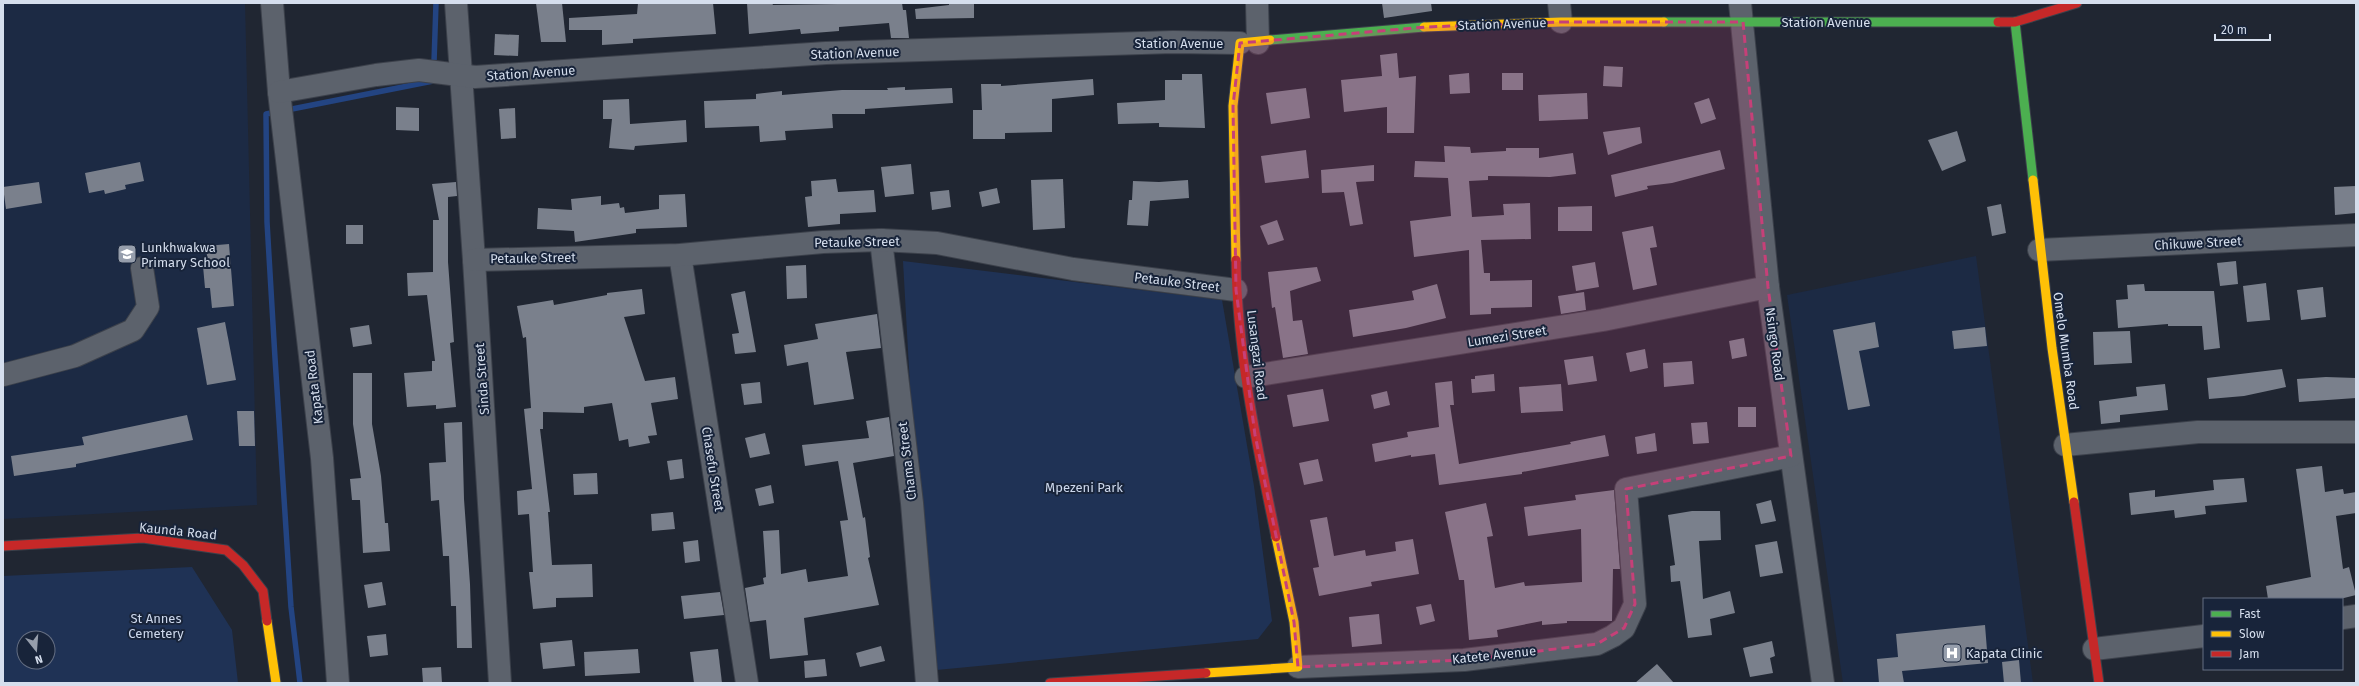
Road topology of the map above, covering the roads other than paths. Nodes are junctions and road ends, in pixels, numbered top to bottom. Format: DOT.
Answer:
graph roads {
  1 [pos="272,3"];
  2 [pos="456,3"];
  3 [pos="1256,3"];
  4 [pos="2077,3"];
  5 [pos="1560,12"];
  6 [pos="1741,12"];
  7 [pos="2015,22"];
  8 [pos="1249,43"];
  9 [pos="461,75"];
  10 [pos="279,92"];
  11 [pos="2356,235"];
  12 [pos="881,240"];
  13 [pos="2040,250"];
  14 [pos="680,255"];
  15 [pos="474,260"];
  16 [pos="142,268"];
  17 [pos="1768,287"];
  18 [pos="1236,290"];
  19 [pos="3,375"];
  20 [pos="1246,377"];
  21 [pos="2356,432"];
  22 [pos="2065,445"];
  23 [pos="1791,456"];
  24 [pos="3,546"];
  25 [pos="2356,616"];
  26 [pos="2343,618"];
  27 [pos="2203,636"];
  28 [pos="2094,648"];
  29 [pos="1298,667"];
  30 [pos="1114,680"];
  31 [pos="276,683"];
  32 [pos="338,683"];
  33 [pos="500,683"];
  34 [pos="747,683"];
  35 [pos="927,683"];
  36 [pos="1050,683"];
  37 [pos="1823,683"];
  38 [pos="2099,683"];
  1 -- 10 [label="street, Kapata Road"];
  2 -- 9 [label="street, Sinda Street"];
  3 -- 8 [label="street"];
  4 -- 7 [label="street, Station Avenue"];
  5 -- 6 [label="street, Station Avenue"];
  5 -- 8 [label="street, Station Avenue"];
  6 -- 7 [label="street, Station Avenue"];
  6 -- 17 [label="street, Nsingo Road"];
  7 -- 13 [label="street, Omelo Mumba Road"];
  8 -- 9 [label="street, Station Avenue"];
  8 -- 18 [label="street, Lusangazi Road"];
  9 -- 10 [label="street, Station Avenue"];
  9 -- 15 [label="street, Sinda Street"];
  10 -- 32 [label="street, Kapata Road"];
  11 -- 13 [label="street, Chikuwe Street"];
  12 -- 14 [label="street, Petauke Street"];
  12 -- 18 [label="street, Petauke Street"];
  12 -- 35 [label="street, Chama Street"];
  13 -- 22 [label="street, Omelo Mumba Road"];
  14 -- 15 [label="street, Petauke Street"];
  14 -- 34 [label="street, Chasefu Street"];
  15 -- 33 [label="street, Sinda Street"];
  16 -- 19 [label="street"];
  17 -- 20 [label="street, Lumezi Street"];
  17 -- 23 [label="street, Nsingo Road"];
  18 -- 20 [label="street, Lusangazi Road"];
  20 -- 29 [label="street, Lusangazi Road"];
  21 -- 22 [label="street"];
  22 -- 28 [label="street, Omelo Mumba Road"];
  23 -- 29 [label="street, Katete Avenue"];
  23 -- 37 [label="street, Nsingo Road"];
  24 -- 31 [label="street, Kaunda Road"];
  25 -- 26 [label="street"];
  27 -- 28 [label="street"];
  28 -- 38 [label="street, Omelo Mumba Road"];
  29 -- 30 [label="street, Katete Avenue"];
  30 -- 36 [label="street, Katete Avenue"];
}
